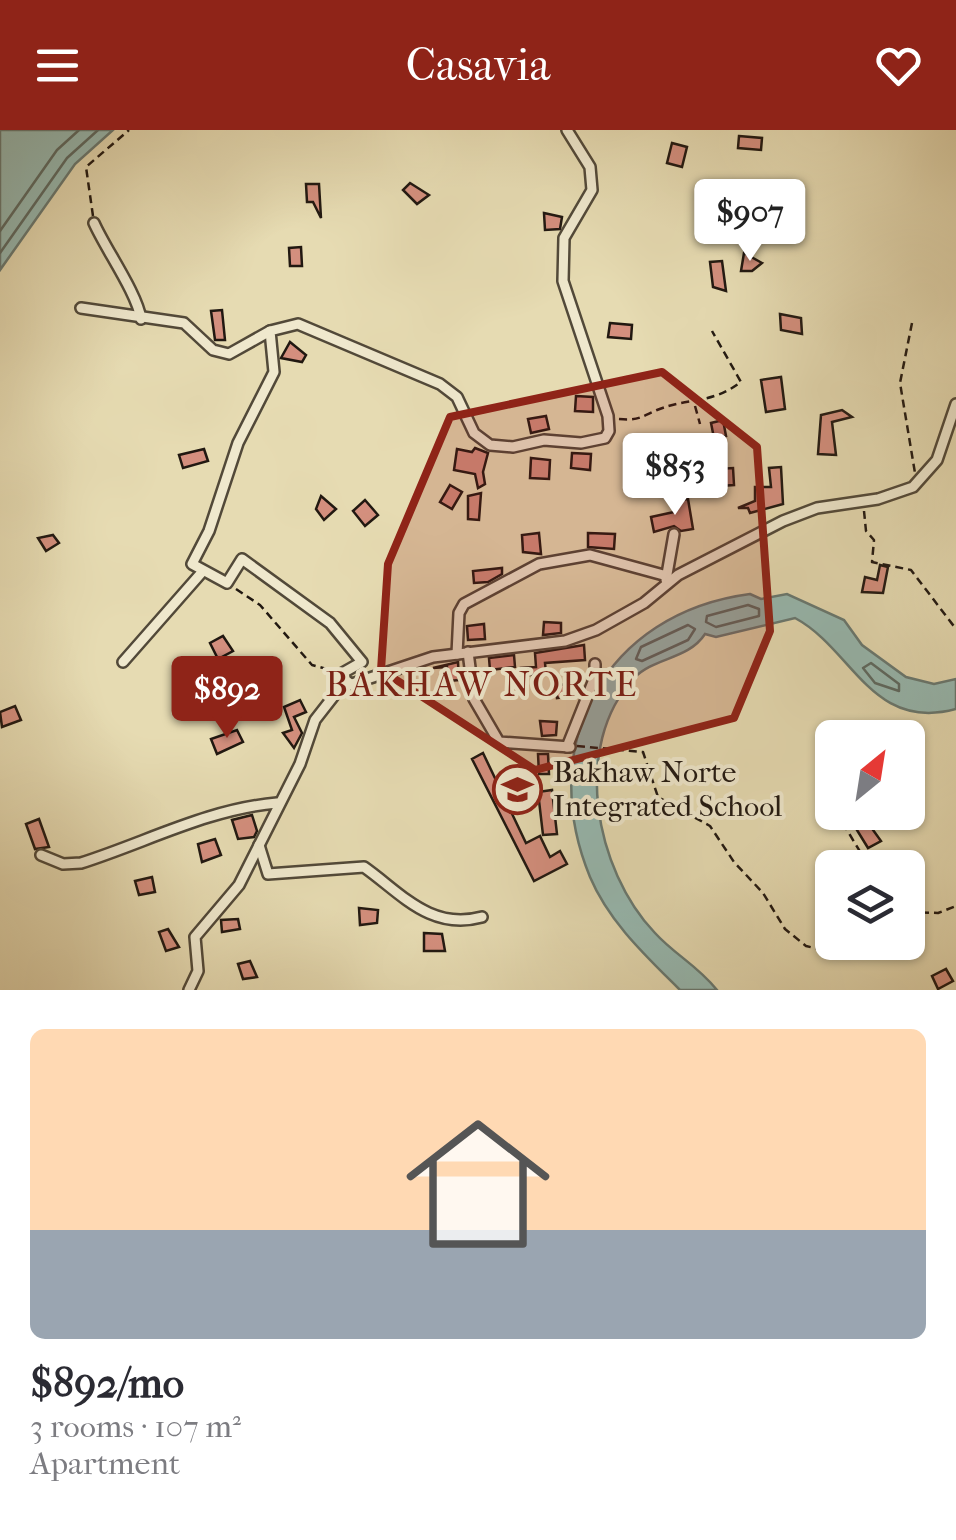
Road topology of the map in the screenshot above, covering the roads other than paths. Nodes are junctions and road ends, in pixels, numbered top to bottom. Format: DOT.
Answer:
graph roads {
  1 [pos="567,130"];
  2 [pos="94,222"];
  3 [pos="80,308"];
  4 [pos="141,319"];
  5 [pos="270,331"];
  6 [pos="956,404"];
  7 [pos="674,534"];
  8 [pos="203,571"];
  9 [pos="666,580"];
  10 [pos="463,653"];
  11 [pos="124,662"];
  12 [pos="595,664"];
  13 [pos="352,686"];
  14 [pos="278,803"];
  15 [pos="259,845"];
  16 [pos="41,855"];
  17 [pos="482,917"];
  18 [pos="189,990"];
  1 -- 5 [label="street"];
  2 -- 4 [label="street"];
  3 -- 4 [label="street"];
  4 -- 5 [label="street"];
  5 -- 8 [label="street"];
  6 -- 9 [label="street"];
  7 -- 9 [label="street"];
  8 -- 11 [label="street"];
  8 -- 13 [label="street"];
  9 -- 10 [label="street"];
  9 -- 10 [label="street"];
  10 -- 12 [label="street"];
  10 -- 13 [label="street"];
  13 -- 14 [label="street"];
  14 -- 15 [label="street"];
  14 -- 16 [label="street"];
  15 -- 17 [label="street"];
  15 -- 18 [label="street"];
}
